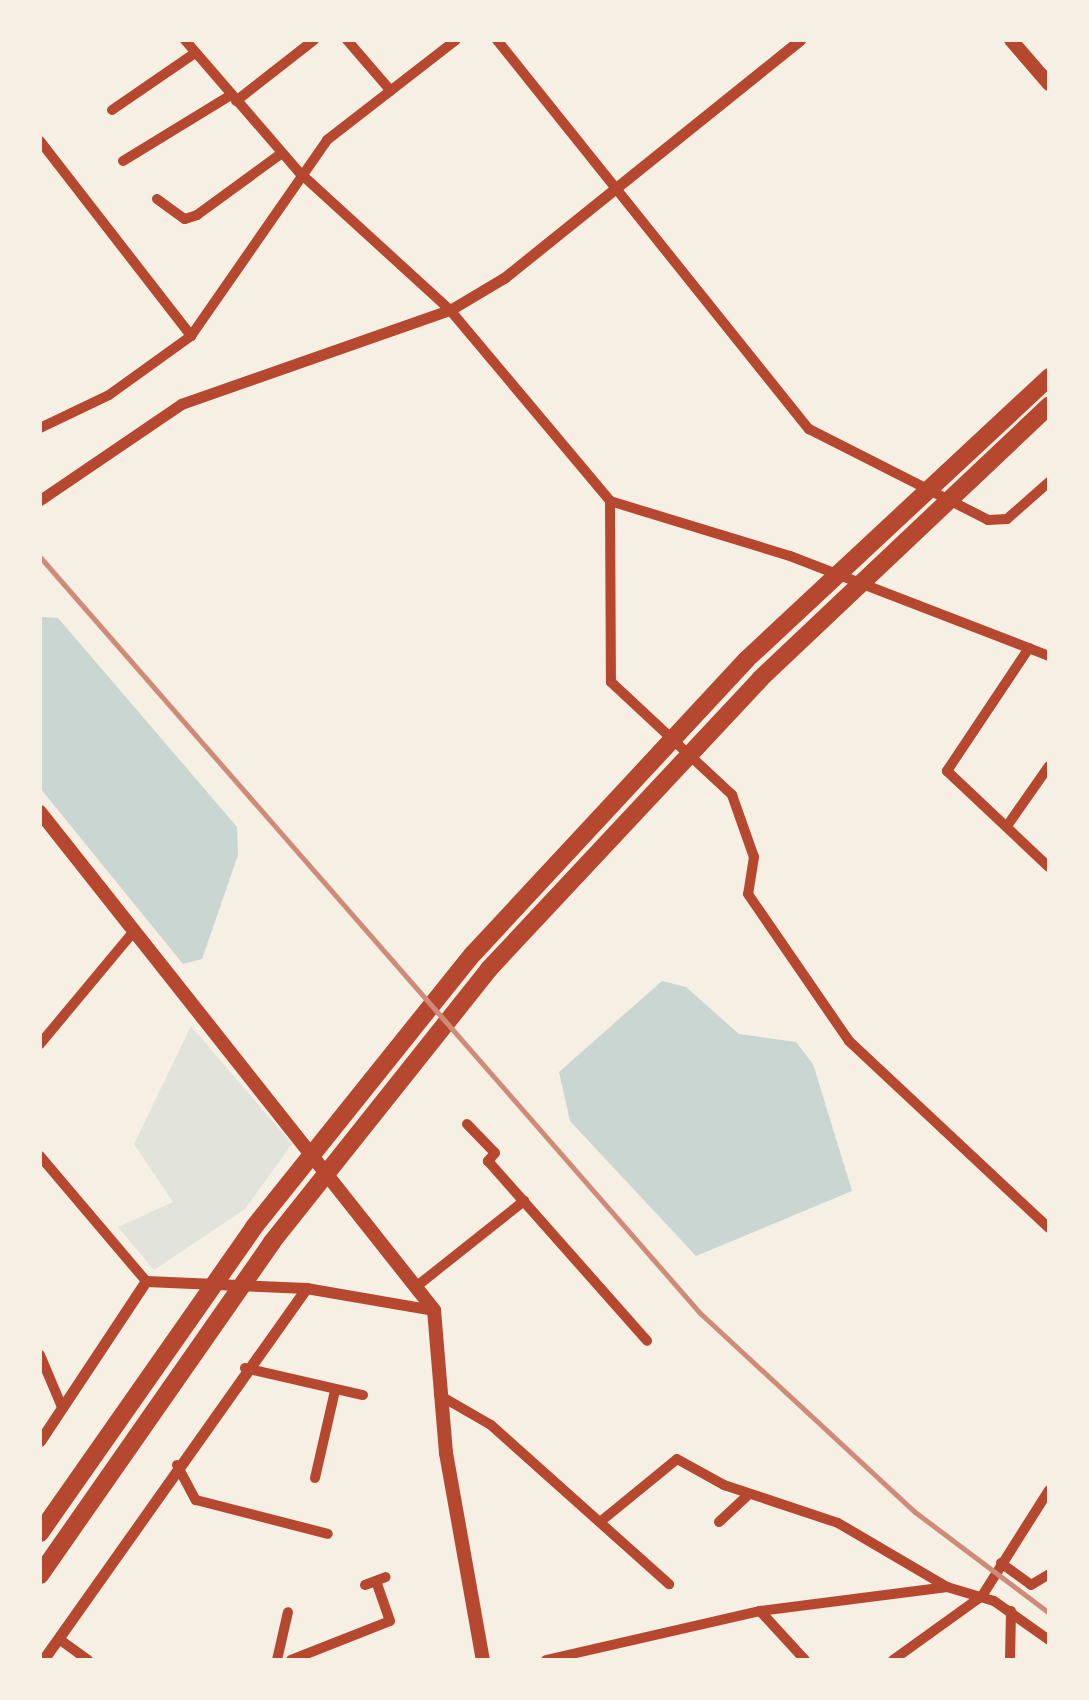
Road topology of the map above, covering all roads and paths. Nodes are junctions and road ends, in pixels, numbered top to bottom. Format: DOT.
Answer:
graph roads {
  1 [pos="185,40"];
  2 [pos="314,40"];
  3 [pos="347,40"];
  4 [pos="456,40"];
  5 [pos="496,40"];
  6 [pos="800,40"];
  7 [pos="1011,40"];
  8 [pos="196,53"];
  9 [pos="1049,84"];
  10 [pos="391,91"];
  11 [pos="234,98"];
  12 [pos="112,110"];
  13 [pos="40,141"];
  14 [pos="282,153"];
  15 [pos="123,161"];
  16 [pos="300,173"];
  17 [pos="619,194"];
  18 [pos="157,198"];
  19 [pos="450,310"];
  20 [pos="190,336"];
  21 [pos="1049,376"];
  22 [pos="1049,408"];
  23 [pos="40,428"];
  24 [pos="1049,482"];
  25 [pos="40,500"];
  26 [pos="610,501"];
  27 [pos="1029,648"];
  28 [pos="1049,656"];
  29 [pos="1049,766"];
  30 [pos="40,812"];
  31 [pos="1007,826"];
  32 [pos="1049,867"];
  33 [pos="134,931"];
  34 [pos="40,1044"];
  35 [pos="467,1124"];
  36 [pos="40,1156"];
  37 [pos="524,1200"];
  38 [pos="1049,1228"];
  39 [pos="146,1281"];
  40 [pos="418,1286"];
  41 [pos="306,1288"];
  42 [pos="434,1310"];
  43 [pos="648,1341"];
  44 [pos="40,1355"];
  45 [pos="244,1368"];
  46 [pos="335,1391"];
  47 [pos="438,1394"];
  48 [pos="363,1395"];
  49 [pos="62,1407"];
  50 [pos="40,1441"];
  51 [pos="176,1464"];
  52 [pos="315,1478"];
  53 [pos="1049,1490"];
  54 [pos="748,1495"];
  55 [pos="600,1522"];
  56 [pos="719,1522"];
  57 [pos="40,1534"];
  58 [pos="328,1534"];
  59 [pos="1001,1563"];
  60 [pos="1049,1574"];
  61 [pos="40,1575"];
  62 [pos="376,1581"];
  63 [pos="669,1584"];
  64 [pos="947,1587"];
  65 [pos="982,1596"];
  66 [pos="760,1611"];
  67 [pos="1011,1611"];
  68 [pos="288,1612"];
  69 [pos="58,1639"];
  70 [pos="1049,1640"];
  71 [pos="44,1660"];
  72 [pos="88,1660"];
  73 [pos="277,1660"];
  74 [pos="292,1660"];
  75 [pos="484,1660"];
  76 [pos="546,1660"];
  77 [pos="805,1660"];
  78 [pos="893,1660"];
  79 [pos="1010,1660"];
  1 -- 8 [label="street"];
  2 -- 11 [label="street"];
  3 -- 10 [label="street"];
  4 -- 10 [label="street"];
  5 -- 17 [label="street"];
  6 -- 17 [label="street"];
  7 -- 9 [label="main road"];
  8 -- 11 [label="street"];
  8 -- 12 [label="street"];
  10 -- 16 [label="street"];
  11 -- 14 [label="street"];
  11 -- 15 [label="street"];
  13 -- 20 [label="street"];
  14 -- 16 [label="street"];
  14 -- 18 [label="street"];
  16 -- 19 [label="street"];
  16 -- 20 [label="street"];
  17 -- 19 [label="street"];
  17 -- 24 [label="street"];
  19 -- 25 [label="street"];
  19 -- 26 [label="street"];
  20 -- 23 [label="street"];
  21 -- 57 [label="highway"];
  22 -- 61 [label="highway"];
  26 -- 27 [label="street"];
  26 -- 38 [label="street"];
  27 -- 28 [label="street"];
  27 -- 31 [label="street"];
  29 -- 31 [label="street"];
  30 -- 33 [label="main road"];
  31 -- 32 [label="street"];
  33 -- 34 [label="street"];
  33 -- 40 [label="main road"];
  35 -- 37 [label="street"];
  36 -- 39 [label="street"];
  37 -- 40 [label="street"];
  37 -- 43 [label="street"];
  39 -- 41 [label="street"];
  39 -- 49 [label="street"];
  40 -- 42 [label="main road"];
  41 -- 42 [label="street"];
  41 -- 45 [label="street"];
  42 -- 47 [label="main road"];
  44 -- 49 [label="street"];
  45 -- 46 [label="street"];
  45 -- 51 [label="street"];
  46 -- 48 [label="street"];
  46 -- 52 [label="street"];
  47 -- 55 [label="street"];
  47 -- 75 [label="main road"];
  49 -- 50 [label="street"];
  51 -- 58 [label="street"];
  51 -- 69 [label="street"];
  53 -- 59 [label="street"];
  54 -- 55 [label="street"];
  54 -- 56 [label="street"];
  54 -- 64 [label="street"];
  55 -- 63 [label="street"];
  59 -- 60 [label="street"];
  59 -- 65 [label="street"];
  62 -- 74 [label="street"];
  64 -- 65 [label="street"];
  64 -- 66 [label="street"];
  65 -- 67 [label="street"];
  65 -- 78 [label="street"];
  66 -- 76 [label="street"];
  66 -- 77 [label="street"];
  67 -- 70 [label="street"];
  67 -- 79 [label="street"];
  68 -- 73 [label="street"];
  69 -- 71 [label="street"];
  69 -- 72 [label="street"];
}
